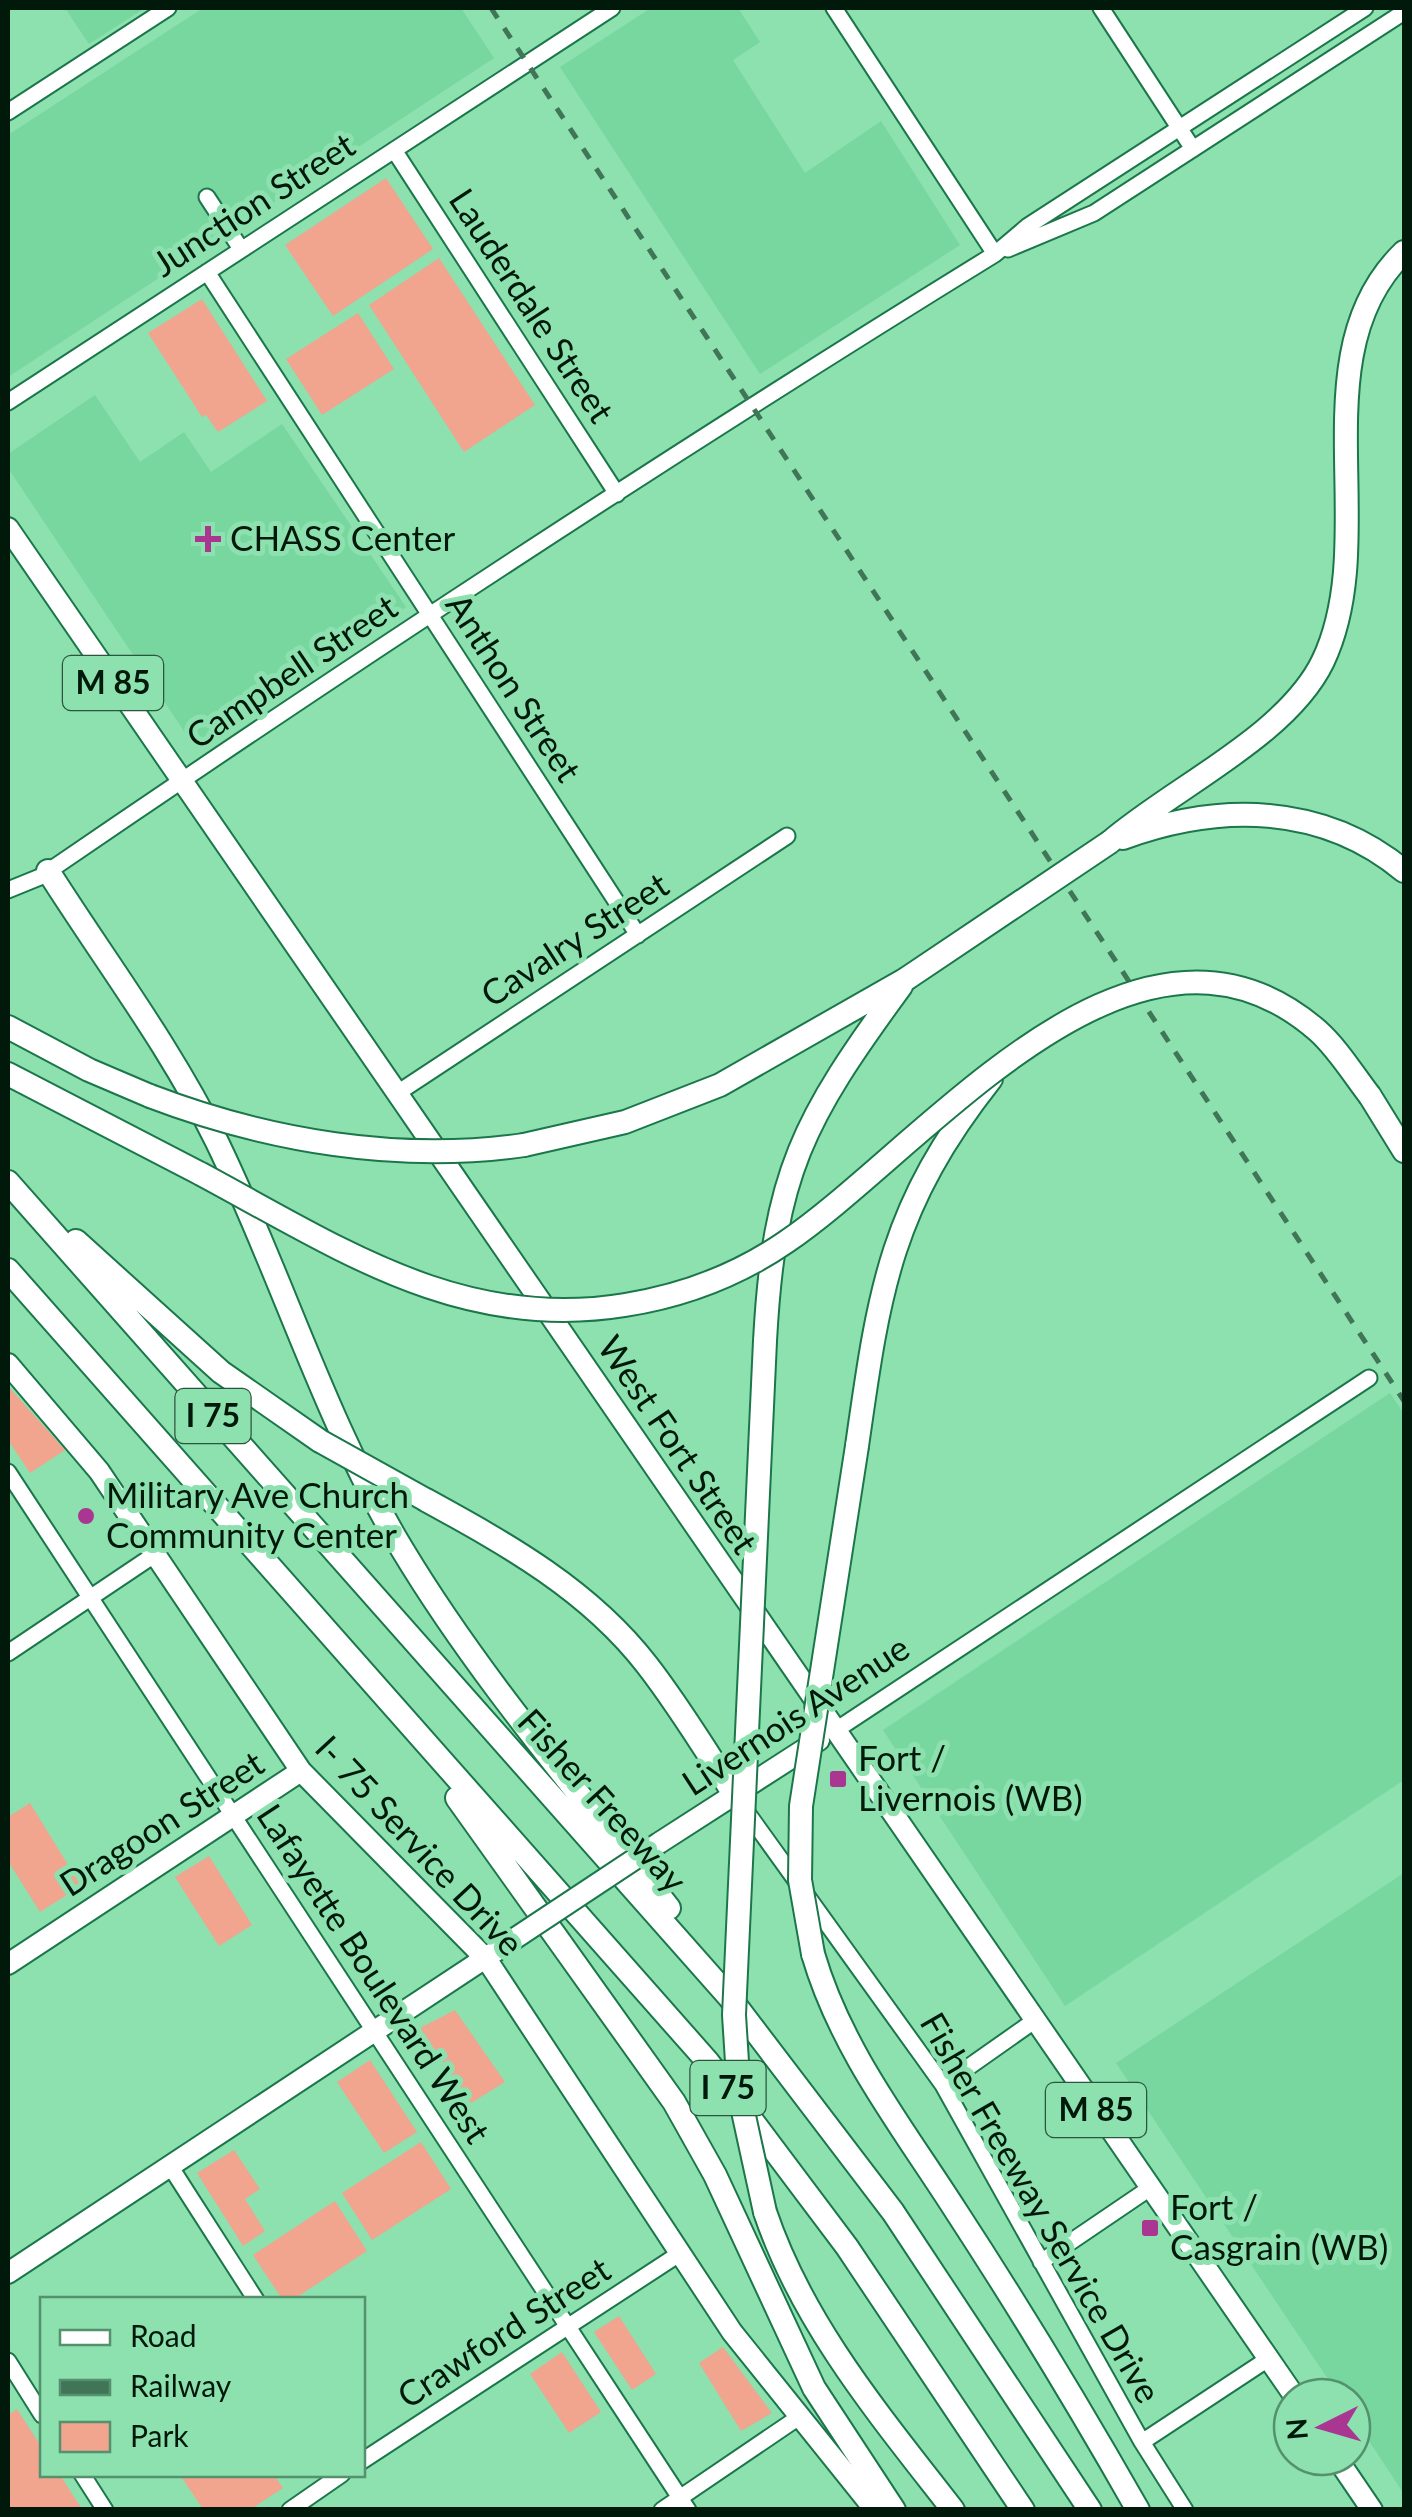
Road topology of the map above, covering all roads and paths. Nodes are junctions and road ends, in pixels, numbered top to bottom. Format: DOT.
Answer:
graph roads {
  1 [pos="168,8"];
  2 [pos="612,8"];
  3 [pos="834,8"];
  4 [pos="1101,8"];
  5 [pos="1366,8"];
  6 [pos="1404,12"];
  7 [pos="1380,27"];
  8 [pos="8,112"];
  9 [pos="1180,128"];
  10 [pos="1194,149"];
  11 [pos="394,150"];
  12 [pos="207,197"];
  13 [pos="241,249"];
  14 [pos="1404,252"];
  15 [pos="995,254"];
  16 [pos="207,272"];
  17 [pos="8,402"];
  18 [pos="618,494"];
  19 [pos="8,528"];
  20 [pos="430,616"];
  21 [pos="181,782"];
  22 [pos="787,836"];
  23 [pos="1110,842"];
  24 [pos="48,871"];
  25 [pos="1404,871"];
  26 [pos="8,890"];
  27 [pos="638,935"];
  28 [pos="906,979"];
  29 [pos="8,1028"];
  30 [pos="996,1072"];
  31 [pos="8,1074"];
  32 [pos="396,1094"];
  33 [pos="1404,1151"];
  34 [pos="8,1180"];
  35 [pos="8,1270"];
  36 [pos="8,1364"];
  37 [pos="1369,1378"];
  38 [pos="8,1472"];
  39 [pos="154,1555"];
  40 [pos="90,1598"];
  41 [pos="8,1654"];
  42 [pos="388,1701"];
  43 [pos="834,1732"];
  44 [pos="301,1771"];
  45 [pos="734,1794"];
  46 [pos="233,1816"];
  47 [pos="487,1960"];
  48 [pos="8,1964"];
  49 [pos="730,1998"];
  50 [pos="1034,2021"];
  51 [pos="375,2032"];
  52 [pos="942,2085"];
  53 [pos="170,2166"];
  54 [pos="1150,2188"];
  55 [pos="679,2254"];
  56 [pos="1041,2262"];
  57 [pos="8,2273"];
  58 [pos="254,2297"];
  59 [pos="568,2328"];
  60 [pos="1268,2359"];
  61 [pos="8,2361"];
  62 [pos="1280,2377"];
  63 [pos="40,2412"];
  64 [pos="799,2417"];
  65 [pos="1142,2442"];
  66 [pos="365,2459"];
  67 [pos="84,2477"];
  68 [pos="338,2477"];
  69 [pos="1350,2477"];
  70 [pos="684,2503"];
  71 [pos="104,2510"];
  72 [pos="290,2510"];
  73 [pos="662,2510"];
  74 [pos="875,2510"];
  75 [pos="894,2510"];
  76 [pos="953,2510"];
  77 [pos="1023,2510"];
  78 [pos="1090,2510"];
  79 [pos="1138,2510"];
  80 [pos="1185,2510"];
  81 [pos="1372,2510"];
  1 -- 8 [label="street"];
  2 -- 11 [label="street, Junction Street"];
  3 -- 15 [label="street"];
  4 -- 9 [label="street"];
  5 -- 7 [label="street"];
  5 -- 9 [label="street"];
  6 -- 7 [label="street"];
  7 -- 10 [label="street"];
  9 -- 10 [label="street"];
  9 -- 15 [label="street"];
  10 -- 15 [label="street"];
  11 -- 13 [label="street, Junction Street"];
  11 -- 18 [label="street, Lauderdale Street"];
  12 -- 13 [label="street"];
  13 -- 16 [label="street, Junction Street"];
  14 -- 23 [label="highway"];
  15 -- 18 [label="street, Campbell Street"];
  16 -- 17 [label="street, Junction Street"];
  16 -- 20 [label="street, Anthon Street"];
  18 -- 20 [label="street, Campbell Street"];
  19 -- 21 [label="main road, West Fort Street / M 85"];
  20 -- 21 [label="street, Campbell Street"];
  20 -- 27 [label="street, Anthon Street"];
  21 -- 24 [label="street, Campbell Street"];
  21 -- 32 [label="main road, West Fort Street / M 85"];
  22 -- 27 [label="street, Cavalry Street"];
  23 -- 25 [label="highway"];
  23 -- 28 [label="highway, bridge"];
  24 -- 26 [label="street, Campbell Street"];
  24 -- 49 [label="highway"];
  27 -- 32 [label="street, Cavalry Street"];
  28 -- 29 [label="highway, bridge"];
  28 -- 76 [label="highway, bridge"];
  30 -- 31 [label="highway, bridge"];
  30 -- 33 [label="highway, bridge"];
  30 -- 79 [label="highway, bridge"];
  32 -- 43 [label="main road, West Fort Street / M 85"];
  34 -- 45 [label="highway, bridge"];
  34 -- 49 [label="highway, Fisher Freeway / I 75"];
  35 -- 42 [label="highway, I 75"];
  36 -- 39 [label="main road, I- 75 Service Drive"];
  37 -- 43 [label="street, Livernois Avenue"];
  38 -- 40 [label="street, Lafayette Boulevard West"];
  39 -- 40 [label="street"];
  39 -- 44 [label="main road, I- 75 Service Drive"];
  40 -- 41 [label="street"];
  40 -- 46 [label="street, Lafayette Boulevard West"];
  42 -- 75 [label="highway"];
  42 -- 77 [label="highway, I 75"];
  43 -- 45 [label="main road, Livernois Avenue"];
  43 -- 50 [label="main road, West Fort Street / M 85"];
  44 -- 46 [label="main road, Dragoon Street"];
  44 -- 47 [label="main road, I- 75 Service Drive"];
  45 -- 47 [label="main road, Livernois Avenue, bridge"];
  45 -- 52 [label="street, Fisher Freeway Service Drive"];
  46 -- 48 [label="main road, Dragoon Street"];
  46 -- 51 [label="street, Lafayette Boulevard West"];
  47 -- 51 [label="main road, Livernois Avenue"];
  47 -- 55 [label="main road, I- 75 Service Drive"];
  49 -- 78 [label="highway, Fisher Freeway / I 75"];
  50 -- 52 [label="street"];
  50 -- 54 [label="main road, West Fort Street / M 85"];
  51 -- 53 [label="main road, Livernois Avenue"];
  51 -- 59 [label="street, Lafayette Boulevard West"];
  52 -- 56 [label="street, Fisher Freeway Service Drive"];
  53 -- 57 [label="main road, Livernois Avenue"];
  53 -- 58 [label="street"];
  54 -- 56 [label="street"];
  54 -- 60 [label="main road, West Fort Street / M 85"];
  55 -- 59 [label="street, Crawford Street"];
  55 -- 64 [label="main road, I- 75 Service Drive"];
  56 -- 65 [label="street, Fisher Freeway Service Drive"];
  59 -- 66 [label="street, Crawford Street"];
  59 -- 70 [label="street, Lafayette Boulevard West"];
  60 -- 62 [label="main road, West Fort Street / M 85"];
  60 -- 65 [label="street"];
  61 -- 63 [label="street"];
  64 -- 70 [label="street"];
  64 -- 74 [label="main road, I- 75 Service Drive"];
  65 -- 80 [label="street, Fisher Freeway Service Drive"];
  67 -- 71 [label="street"];
  68 -- 72 [label="street"];
  69 -- 81 [label="main road"];
  70 -- 73 [label="street"];
}
